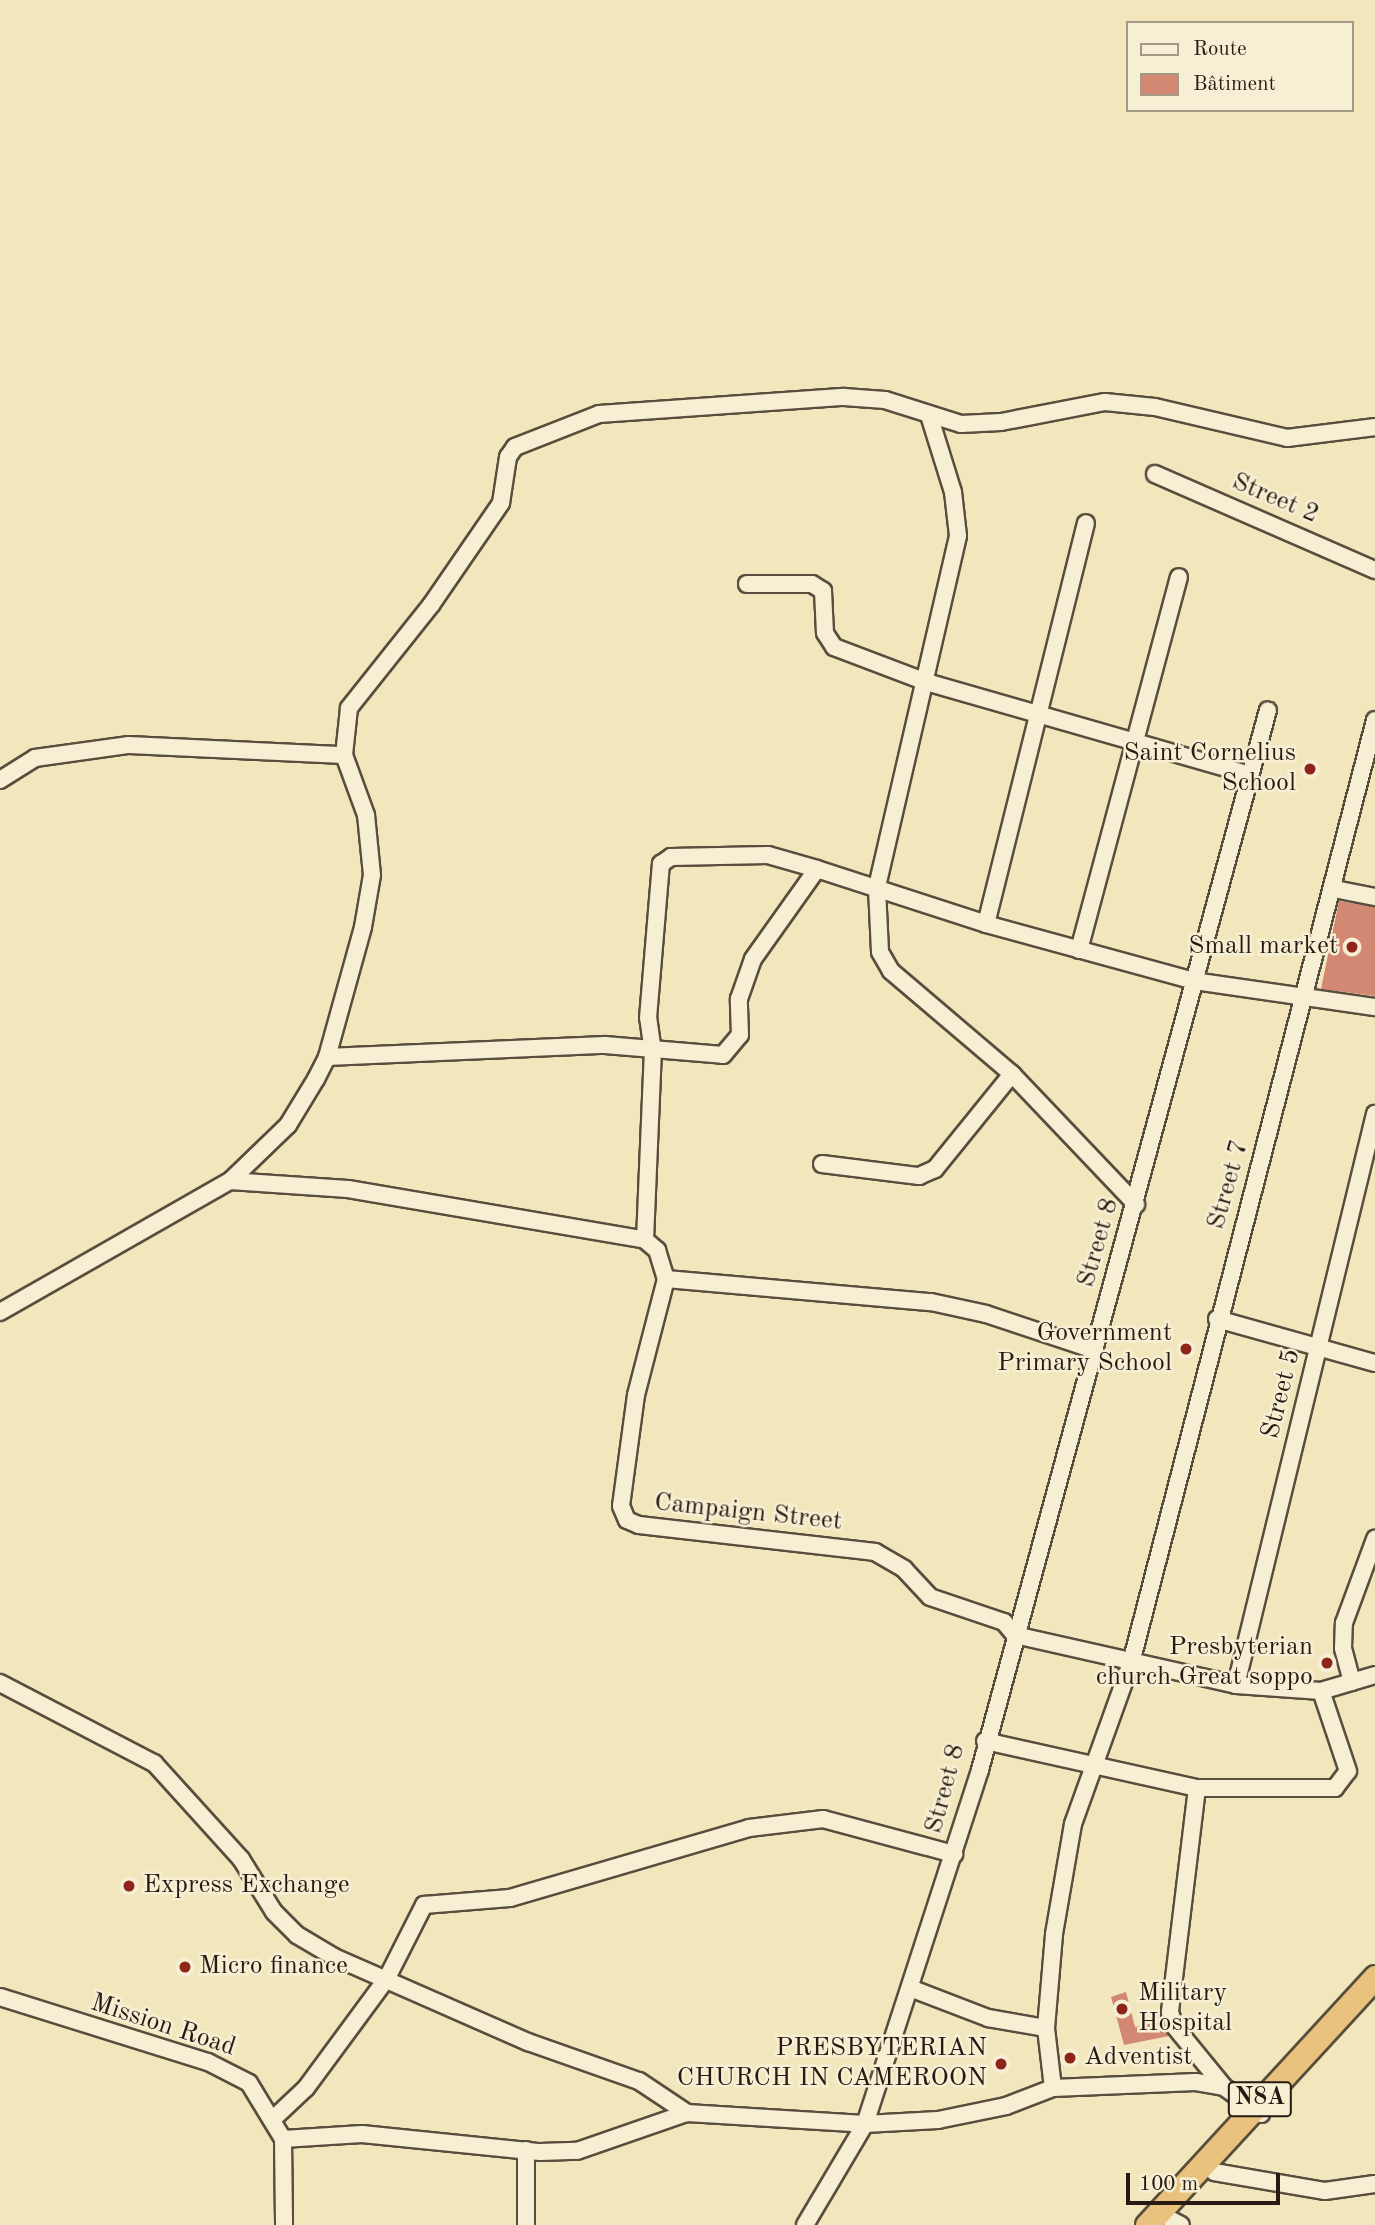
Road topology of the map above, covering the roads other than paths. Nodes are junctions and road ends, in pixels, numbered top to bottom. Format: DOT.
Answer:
graph roads {
  1 [pos="929,415"];
  2 [pos="1375,427"];
  3 [pos="1155,474"];
  4 [pos="1086,523"];
  5 [pos="1375,570"];
  6 [pos="1179,578"];
  7 [pos="747,584"];
  8 [pos="926,682"];
  9 [pos="1268,710"];
  10 [pos="1035,714"];
  11 [pos="1375,720"];
  12 [pos="1134,743"];
  13 [pos="344,755"];
  14 [pos="1250,775"];
  15 [pos="0,780"];
  16 [pos="817,869"];
  17 [pos="877,888"];
  18 [pos="1334,889"];
  19 [pos="1375,897"];
  20 [pos="986,924"];
  21 [pos="1079,950"];
  22 [pos="1194,981"];
  23 [pos="1307,998"];
  24 [pos="1375,1007"];
  25 [pos="653,1052"];
  26 [pos="327,1057"];
  27 [pos="1012,1074"];
  28 [pos="1375,1114"];
  29 [pos="822,1164"];
  30 [pos="230,1181"];
  31 [pos="1136,1204"];
  32 [pos="645,1240"];
  33 [pos="666,1279"];
  34 [pos="0,1312"];
  35 [pos="1217,1319"];
  36 [pos="1318,1346"];
  37 [pos="1094,1350"];
  38 [pos="1375,1363"];
  39 [pos="1375,1539"];
  40 [pos="1015,1635"];
  41 [pos="1131,1663"];
  42 [pos="1375,1675"];
  43 [pos="1352,1682"];
  44 [pos="0,1683"];
  45 [pos="1236,1685"];
  46 [pos="1321,1690"];
  47 [pos="985,1741"];
  48 [pos="1093,1766"];
  49 [pos="1197,1788"];
  50 [pos="954,1854"];
  51 [pos="1375,1977"];
  52 [pos="387,1978"];
  53 [pos="910,1988"];
  54 [pos="1375,1994"];
  55 [pos="0,1997"];
  56 [pos="1046,2028"];
  57 [pos="1224,2087"];
  58 [pos="1053,2088"];
  59 [pos="1258,2111"];
  60 [pos="687,2113"];
  61 [pos="272,2120"];
  62 [pos="864,2124"];
  63 [pos="283,2139"];
  64 [pos="526,2150"];
  65 [pos="1214,2172"];
  66 [pos="1375,2183"];
  67 [pos="1173,2223"];
  68 [pos="284,2225"];
  69 [pos="526,2225"];
  70 [pos="805,2225"];
  71 [pos="1147,2225"];
  1 -- 2 [label="street"];
  1 -- 8 [label="street"];
  1 -- 13 [label="street"];
  3 -- 5 [label="street, Street 2"];
  4 -- 10 [label="street"];
  6 -- 12 [label="street"];
  7 -- 8 [label="street"];
  8 -- 10 [label="street"];
  8 -- 17 [label="street"];
  9 -- 14 [label="street, Street 8"];
  10 -- 12 [label="street"];
  10 -- 20 [label="street"];
  11 -- 18 [label="street, Street 7"];
  12 -- 14 [label="street"];
  12 -- 21 [label="street"];
  13 -- 15 [label="street"];
  13 -- 26 [label="street"];
  14 -- 22 [label="street, Street 8"];
  16 -- 17 [label="street"];
  16 -- 25 [label="street"];
  16 -- 25 [label="street"];
  17 -- 20 [label="street"];
  17 -- 27 [label="street"];
  18 -- 19 [label="street"];
  18 -- 23 [label="street, Street 7"];
  20 -- 21 [label="street"];
  21 -- 22 [label="street"];
  22 -- 23 [label="street"];
  22 -- 31 [label="street, Street 8"];
  23 -- 24 [label="street"];
  23 -- 35 [label="street, Street 7"];
  25 -- 26 [label="street"];
  25 -- 32 [label="street"];
  26 -- 30 [label="street"];
  27 -- 29 [label="street"];
  27 -- 31 [label="street"];
  28 -- 36 [label="street, Street 5"];
  30 -- 32 [label="street"];
  30 -- 34 [label="street"];
  31 -- 37 [label="street, Street 8"];
  32 -- 33 [label="street"];
  33 -- 37 [label="street"];
  33 -- 40 [label="street, Campaign Street"];
  35 -- 36 [label="street"];
  35 -- 41 [label="street, Street 7"];
  36 -- 38 [label="street"];
  36 -- 45 [label="street, Street 5"];
  37 -- 40 [label="street, Street 8"];
  39 -- 43 [label="street"];
  40 -- 41 [label="street, Campaign Street"];
  40 -- 47 [label="street, Street 8"];
  41 -- 45 [label="street, Campaign Street"];
  41 -- 48 [label="street, Street 7"];
  42 -- 43 [label="street, Campaign Street"];
  43 -- 46 [label="street, Campaign Street"];
  44 -- 52 [label="street"];
  45 -- 46 [label="street, Campaign Street"];
  46 -- 49 [label="street"];
  47 -- 48 [label="street"];
  47 -- 50 [label="street, Street 8"];
  48 -- 49 [label="street"];
  48 -- 56 [label="street, Street 7"];
  49 -- 57 [label="street"];
  50 -- 52 [label="street"];
  50 -- 53 [label="street, Street 8"];
  51 -- 59 [label="highway, N8A"];
  52 -- 60 [label="street"];
  52 -- 61 [label="street"];
  53 -- 56 [label="street"];
  53 -- 62 [label="street, Street 8"];
  54 -- 59 [label="highway, N8A"];
  55 -- 61 [label="street, Mission Road"];
  56 -- 58 [label="street, Street 7"];
  57 -- 58 [label="street"];
  57 -- 59 [label="street"];
  58 -- 62 [label="street"];
  59 -- 65 [label="highway, N8A"];
  59 -- 71 [label="highway, N8A"];
  60 -- 62 [label="street"];
  60 -- 64 [label="street"];
  61 -- 63 [label="street, Mission Road"];
  62 -- 70 [label="street, Street 8"];
  63 -- 64 [label="street"];
  63 -- 68 [label="street"];
  64 -- 69 [label="street"];
  65 -- 66 [label="street"];
  65 -- 67 [label="highway, N8A"];
}
